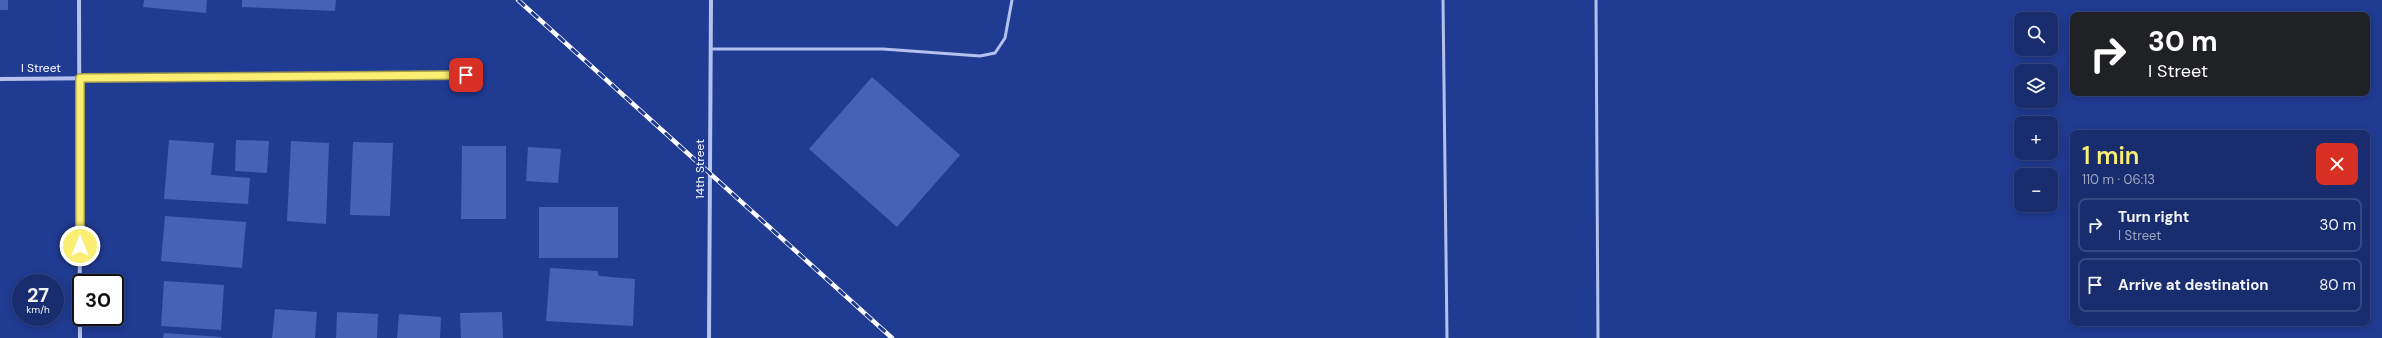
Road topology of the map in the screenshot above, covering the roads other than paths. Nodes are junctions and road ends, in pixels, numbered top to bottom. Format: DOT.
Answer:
graph roads {
  1 [pos="79,0"];
  2 [pos="711,0"];
  3 [pos="1012,0"];
  4 [pos="1443,0"];
  5 [pos="1596,0"];
  6 [pos="711,49"];
  7 [pos="466,75"];
  8 [pos="80,78"];
  9 [pos="0,79"];
  10 [pos="80,338"];
  11 [pos="709,338"];
  12 [pos="1447,338"];
  13 [pos="1598,338"];
  1 -- 8 [label="street"];
  2 -- 6 [label="street, 14th Street"];
  3 -- 6 [label="lane"];
  4 -- 12 [label="lane"];
  5 -- 13 [label="lane"];
  6 -- 11 [label="street, 14th Street"];
  7 -- 8 [label="street, I Street"];
  8 -- 9 [label="street, I Street"];
  8 -- 10 [label="street"];
}
